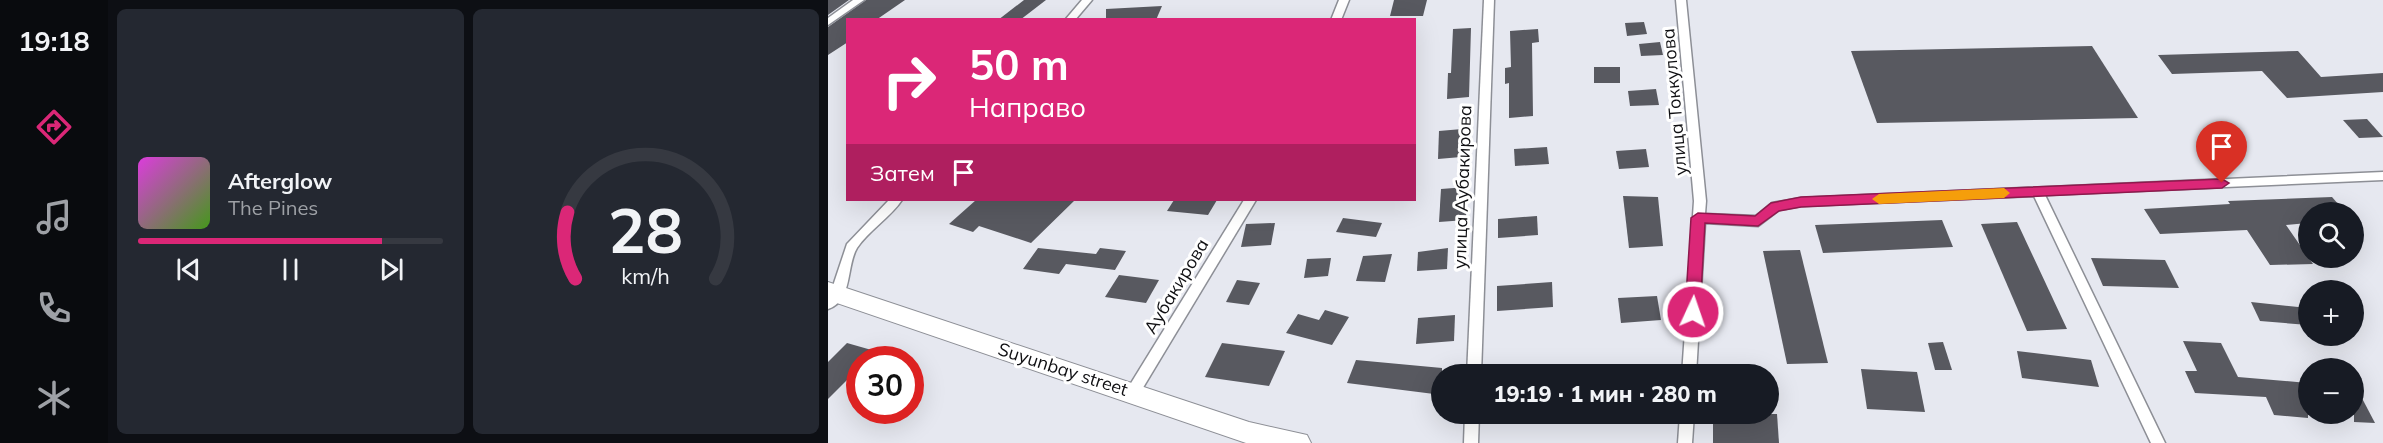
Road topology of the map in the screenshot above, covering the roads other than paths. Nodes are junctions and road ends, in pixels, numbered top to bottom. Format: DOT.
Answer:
graph roads {
  1 [pos="859,0"];
  2 [pos="1087,0"];
  3 [pos="1344,0"];
  4 [pos="1489,0"];
  5 [pos="1681,0"];
  6 [pos="1071,18"];
  7 [pos="1337,18"];
  8 [pos="828,22"];
  9 [pos="2383,176"];
  10 [pos="2038,192"];
  11 [pos="895,201"];
  12 [pos="1249,201"];
  13 [pos="1698,218"];
  14 [pos="831,296"];
  15 [pos="1474,364"];
  16 [pos="1690,364"];
  17 [pos="1133,392"];
  18 [pos="1472,424"];
  19 [pos="1686,424"];
  20 [pos="1299,443"];
  21 [pos="1471,443"];
  22 [pos="1685,443"];
  23 [pos="2158,443"];
  1 -- 8 [label="street"];
  2 -- 6 [label="street"];
  3 -- 7 [label="street"];
  4 -- 15 [label="street, улица Аубакирова"];
  5 -- 13 [label="street, улица Токкулова"];
  9 -- 10 [label="street"];
  10 -- 13 [label="street"];
  10 -- 23 [label="street"];
  11 -- 14 [label="street"];
  12 -- 17 [label="street, Аубакирова"];
  13 -- 16 [label="street, улица Токкулова"];
  14 -- 17 [label="main road, Suyunbay street"];
  17 -- 20 [label="main road, Suyunbay street"];
  18 -- 21 [label="street"];
  19 -- 22 [label="street"];
}
